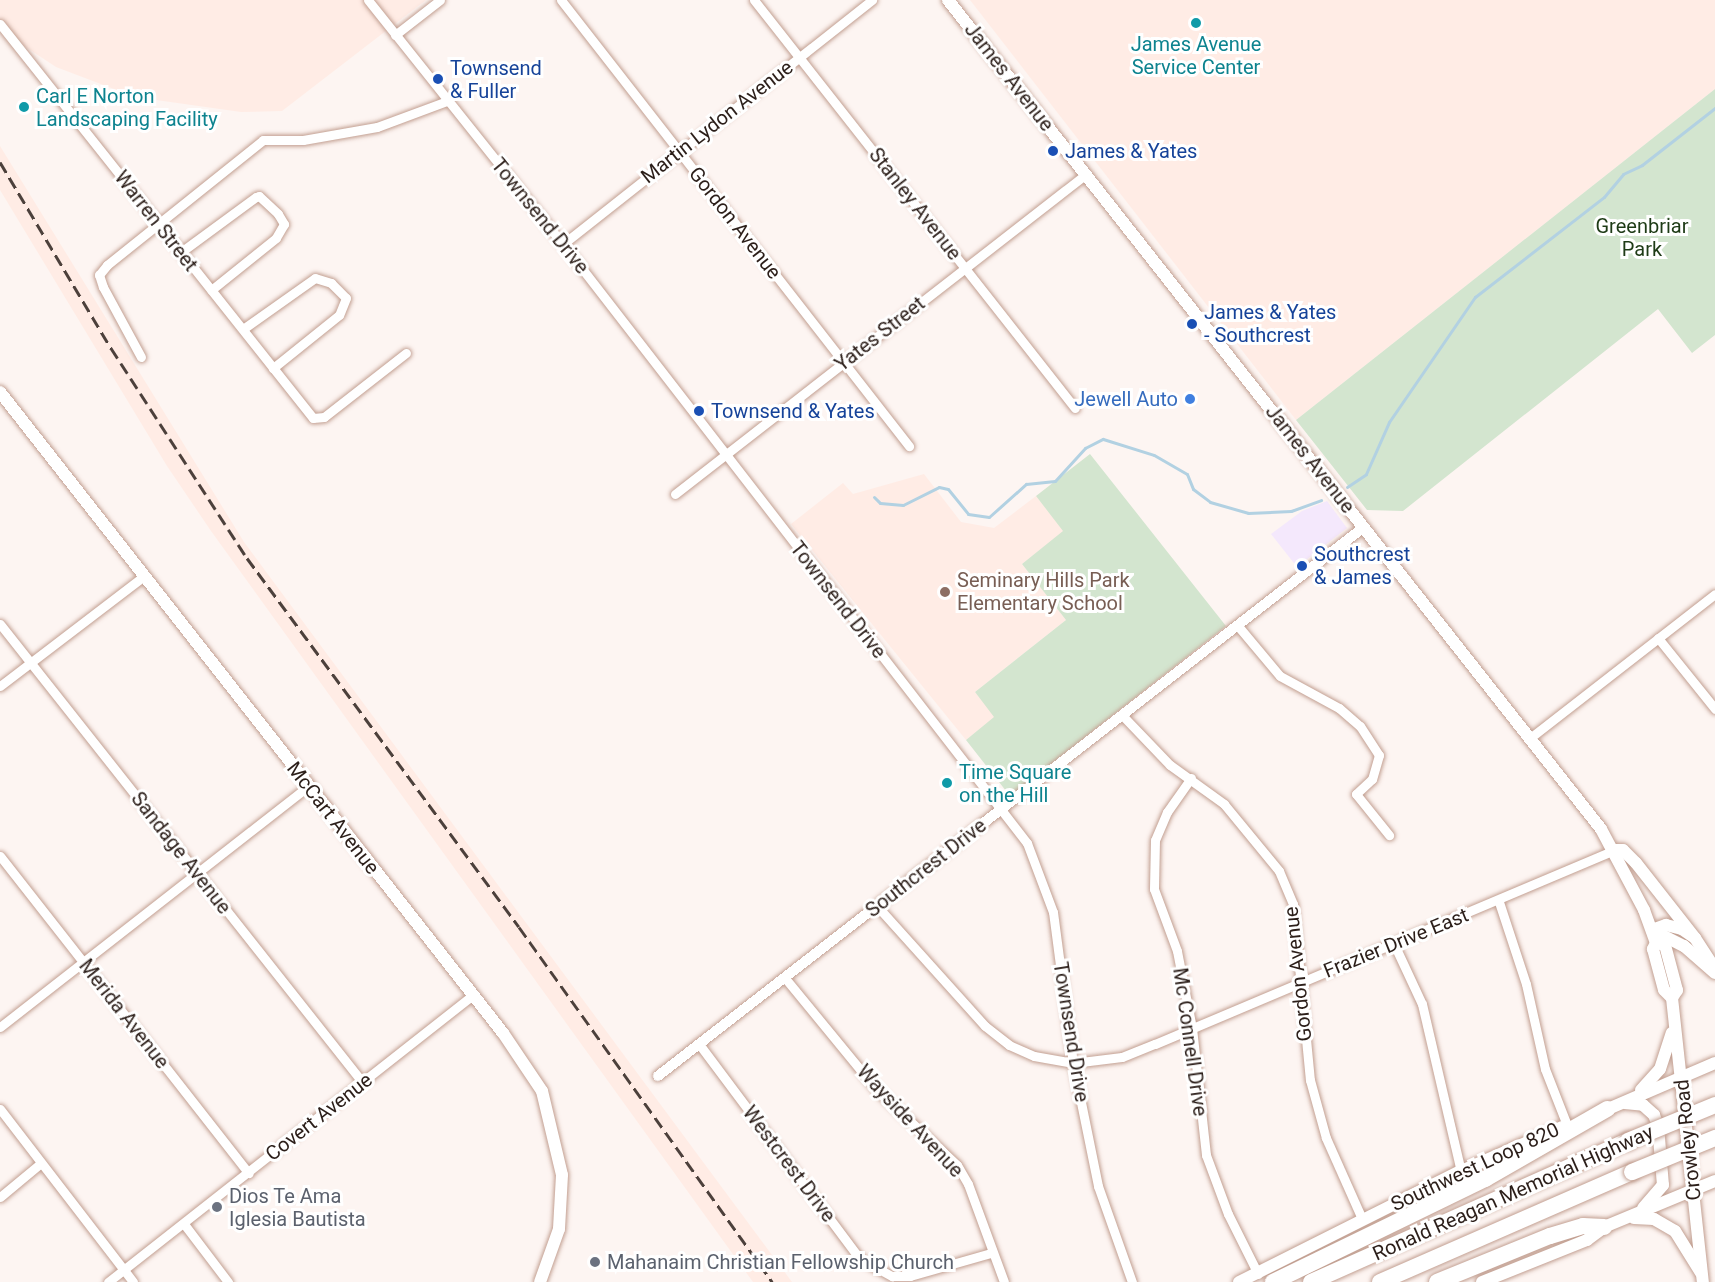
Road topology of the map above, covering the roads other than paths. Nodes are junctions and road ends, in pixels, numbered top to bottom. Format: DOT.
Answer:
graph roads {
  1 [pos="368,0"];
  2 [pos="440,0"];
  3 [pos="561,0"];
  4 [pos="754,0"];
  5 [pos="872,0"];
  6 [pos="948,0"];
  7 [pos="0,24"];
  8 [pos="395,35"];
  9 [pos="800,58"];
  10 [pos="447,101"];
  11 [pos="679,150"];
  12 [pos="1086,174"];
  13 [pos="158,223"];
  14 [pos="563,244"];
  15 [pos="181,252"];
  16 [pos="965,268"];
  17 [pos="211,290"];
  18 [pos="243,329"];
  19 [pos="406,353"];
  20 [pos="141,357"];
  21 [pos="844,362"];
  22 [pos="273,368"];
  23 [pos="0,392"];
  24 [pos="1075,408"];
  25 [pos="909,446"];
  26 [pos="724,455"];
  27 [pos="675,494"];
  28 [pos="1364,527"];
  29 [pos="144,576"];
  30 [pos="1715,594"];
  31 [pos="0,624"];
  32 [pos="1238,626"];
  33 [pos="1658,638"];
  34 [pos="30,662"];
  35 [pos="0,686"];
  36 [pos="1715,709"];
  37 [pos="1122,715"];
  38 [pos="1530,738"];
  39 [pos="1191,778"];
  40 [pos="308,786"];
  41 [pos="1002,809"];
  42 [pos="1389,836"];
  43 [pos="1615,850"];
  44 [pos="0,856"];
  45 [pos="196,873"];
  46 [pos="1499,902"];
  47 [pos="877,906"];
  48 [pos="1652,930"];
  49 [pos="1695,938"];
  50 [pos="1394,944"];
  51 [pos="83,961"];
  52 [pos="1715,971"];
  53 [pos="785,978"];
  54 [pos="1301,981"];
  55 [pos="472,996"];
  56 [pos="1674,1020"];
  57 [pos="0,1027"];
  58 [pos="1192,1028"];
  59 [pos="699,1044"];
  60 [pos="1073,1063"];
  61 [pos="1715,1063"];
  62 [pos="658,1076"];
  63 [pos="1681,1077"];
  64 [pos="363,1083"];
  65 [pos="1631,1099"];
  66 [pos="1715,1105"];
  67 [pos="1610,1108"];
  68 [pos="0,1109"];
  69 [pos="1567,1125"];
  70 [pos="1715,1138"];
  71 [pos="41,1163"];
  72 [pos="1461,1171"];
  73 [pos="249,1173"];
  74 [pos="1715,1181"];
  75 [pos="1694,1190"];
  76 [pos="0,1197"];
  77 [pos="1631,1216"];
  78 [pos="1362,1219"];
  79 [pos="184,1224"];
  80 [pos="1604,1227"];
  81 [pos="991,1253"];
  82 [pos="124,1269"];
  83 [pos="1258,1274"];
  84 [pos="1505,1278"];
  85 [pos="1703,1279"];
  86 [pos="108,1282"];
  87 [pos="134,1282"];
  88 [pos="228,1282"];
  89 [pos="540,1282"];
  90 [pos="1004,1282"];
  91 [pos="1132,1282"];
  92 [pos="1239,1282"];
  93 [pos="1273,1282"];
  94 [pos="1311,1282"];
  95 [pos="1380,1282"];
  96 [pos="1437,1282"];
  97 [pos="1482,1282"];
  1 -- 8 [label="street, Townsend Drive"];
  2 -- 8 [label="street"];
  3 -- 11 [label="street, Gordon Avenue"];
  4 -- 9 [label="street, Stanley Avenue"];
  5 -- 9 [label="street, Martin Lydon Avenue"];
  6 -- 12 [label="main road, James Avenue"];
  7 -- 13 [label="street, Warren Street"];
  8 -- 10 [label="street, Townsend Drive"];
  9 -- 11 [label="street, Martin Lydon Avenue"];
  9 -- 16 [label="street, Stanley Avenue"];
  10 -- 13 [label="street"];
  10 -- 14 [label="street, Townsend Drive"];
  11 -- 14 [label="street, Martin Lydon Avenue"];
  11 -- 21 [label="street, Gordon Avenue"];
  12 -- 16 [label="street, Yates Street"];
  12 -- 28 [label="main road, James Avenue"];
  13 -- 15 [label="street, Warren Street"];
  13 -- 20 [label="street"];
  14 -- 26 [label="street, Townsend Drive"];
  15 -- 17 [label="street, Warren Street"];
  15 -- 17 [label="street"];
  16 -- 21 [label="street, Yates Street"];
  16 -- 24 [label="street, Stanley Avenue"];
  17 -- 18 [label="street, Warren Street"];
  18 -- 22 [label="street, Warren Street"];
  18 -- 22 [label="street"];
  19 -- 22 [label="street, Warren Street"];
  21 -- 25 [label="street, Gordon Avenue"];
  21 -- 26 [label="street, Yates Street"];
  23 -- 29 [label="main road, McCart Avenue"];
  26 -- 27 [label="street, Yates Street"];
  26 -- 41 [label="street, Townsend Drive"];
  28 -- 32 [label="street, Southcrest Drive"];
  28 -- 38 [label="main road, James Avenue"];
  29 -- 34 [label="street"];
  29 -- 40 [label="main road, McCart Avenue"];
  30 -- 33 [label="street"];
  31 -- 34 [label="street, Sandage Avenue"];
  32 -- 37 [label="street, Southcrest Drive"];
  32 -- 42 [label="street"];
  33 -- 36 [label="street"];
  33 -- 38 [label="street"];
  34 -- 35 [label="street"];
  34 -- 45 [label="street, Sandage Avenue"];
  37 -- 39 [label="street, Gordon Avenue"];
  37 -- 41 [label="street, Southcrest Drive"];
  38 -- 43 [label="main road, James Avenue"];
  39 -- 54 [label="street, Gordon Avenue"];
  39 -- 58 [label="street, Mc Connell Drive"];
  40 -- 45 [label="street"];
  40 -- 55 [label="main road, McCart Avenue"];
  41 -- 47 [label="street, Southcrest Drive"];
  41 -- 60 [label="street, Townsend Drive"];
  43 -- 46 [label="street, Frazier Drive East"];
  43 -- 48 [label="main road, James Avenue"];
  43 -- 49 [label="main road"];
  44 -- 51 [label="street, Merida Avenue"];
  45 -- 51 [label="street"];
  45 -- 64 [label="street, Sandage Avenue"];
  46 -- 50 [label="street, Frazier Drive East"];
  46 -- 69 [label="street"];
  47 -- 53 [label="street, Southcrest Drive"];
  47 -- 60 [label="street, Frazier Drive East"];
  48 -- 49 [label="main road"];
  48 -- 52 [label="main road"];
  48 -- 56 [label="main road, Crowley Road"];
  49 -- 52 [label="main road"];
  50 -- 54 [label="street, Frazier Drive East"];
  50 -- 72 [label="street"];
  51 -- 57 [label="street"];
  51 -- 73 [label="street, Merida Avenue"];
  53 -- 59 [label="street, Southcrest Drive"];
  53 -- 81 [label="street, Wayside Avenue"];
  54 -- 58 [label="street, Frazier Drive East"];
  54 -- 78 [label="street, Gordon Avenue"];
  55 -- 64 [label="street, Covert Avenue"];
  55 -- 89 [label="main road, McCart Avenue"];
  56 -- 63 [label="main road, Crowley Road"];
  56 -- 65 [label="main road"];
  58 -- 60 [label="street, Frazier Drive East"];
  58 -- 83 [label="street, Mc Connell Drive"];
  59 -- 62 [label="street, Southcrest Drive"];
  59 -- 81 [label="street, Westcrest Drive"];
  60 -- 91 [label="street, Townsend Drive"];
  61 -- 63 [label="main road, Southwest Loop 820"];
  63 -- 65 [label="main road, Southwest Loop 820"];
  63 -- 75 [label="main road, Crowley Road"];
  64 -- 73 [label="street, Covert Avenue"];
  65 -- 67 [label="main road, Southwest Loop 820"];
  66 -- 94 [label="highway, Ronald Reagan Memorial Highway, bridge"];
  67 -- 69 [label="main road, Southwest Loop 820"];
  67 -- 77 [label="main road"];
  67 -- 93 [label="highway"];
  68 -- 71 [label="street"];
  69 -- 72 [label="main road, Southwest Loop 820"];
  70 -- 95 [label="highway, Ronald Reagan Memorial Highway, bridge"];
  71 -- 76 [label="street"];
  71 -- 82 [label="street"];
  72 -- 78 [label="main road, Southwest Loop 820"];
  73 -- 79 [label="street, Covert Avenue"];
  74 -- 75 [label="main road"];
  75 -- 77 [label="main road"];
  75 -- 85 [label="main road, Crowley Road"];
  77 -- 80 [label="main road"];
  77 -- 85 [label="main road"];
  78 -- 83 [label="main road, Southwest Loop 820"];
  79 -- 82 [label="street, Covert Avenue"];
  79 -- 88 [label="street"];
  80 -- 84 [label="main road"];
  80 -- 96 [label="highway"];
  81 -- 90 [label="street, Wayside Avenue"];
  82 -- 86 [label="street, Covert Avenue"];
  82 -- 87 [label="street"];
  83 -- 92 [label="main road, Southwest Loop 820"];
  84 -- 97 [label="main road"];
}
